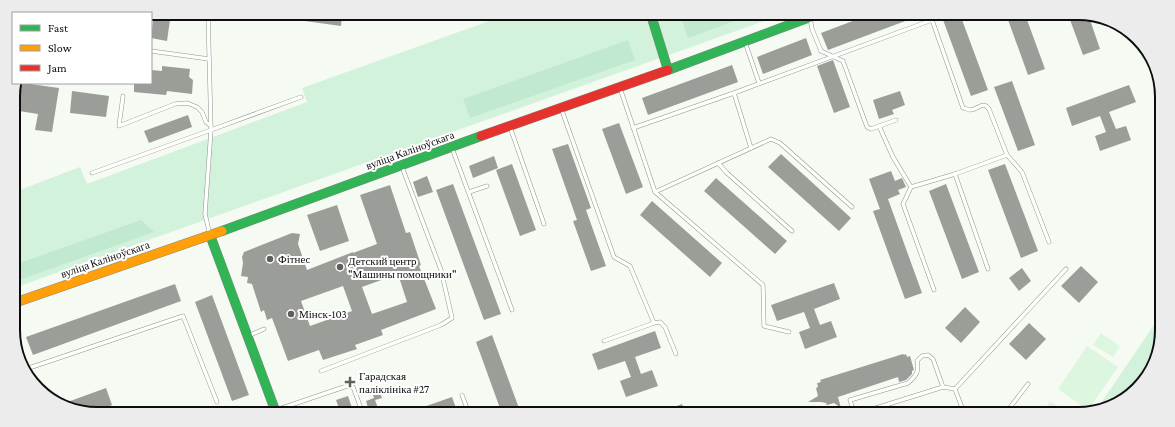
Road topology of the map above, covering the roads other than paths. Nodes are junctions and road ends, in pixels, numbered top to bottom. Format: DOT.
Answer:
graph roads {
  1 [pos="208,20"];
  2 [pos="653,20"];
  3 [pos="803,20"];
  4 [pos="811,20"];
  5 [pos="927,20"];
  6 [pos="933,20"];
  7 [pos="745,42"];
  8 [pos="152,51"];
  9 [pos="832,56"];
  10 [pos="209,59"];
  11 [pos="668,70"];
  12 [pos="759,83"];
  13 [pos="620,87"];
  14 [pos="734,93"];
  15 [pos="123,96"];
  16 [pos="301,97"];
  17 [pos="561,107"];
  18 [pos="896,120"];
  19 [pos="510,126"];
  20 [pos="879,126"];
  21 [pos="211,128"];
  22 [pos="634,128"];
  23 [pos="452,147"];
  24 [pos="751,148"];
  25 [pos="1007,155"];
  26 [pos="718,163"];
  27 [pos="402,165"];
  28 [pos="92,173"];
  29 [pos="955,174"];
  30 [pos="487,186"];
  31 [pos="911,187"];
  32 [pos="468,192"];
  33 [pos="655,192"];
  34 [pos="852,207"];
  35 [pos="544,224"];
  36 [pos="792,231"];
  37 [pos="210,235"];
  38 [pos="1049,242"];
  39 [pos="988,269"];
  40 [pos="1066,269"];
  41 [pos="934,290"];
  42 [pos="20,301"];
  43 [pos="512,310"];
  44 [pos="654,323"];
  45 [pos="264,329"];
  46 [pos="789,332"];
  47 [pos="247,336"];
  48 [pos="604,341"];
  49 [pos="676,354"];
  50 [pos="30,367"];
  51 [pos="321,371"];
  52 [pos="1028,384"];
  53 [pos="943,387"];
  54 [pos="955,389"];
  55 [pos="462,395"];
  56 [pos="217,402"];
  57 [pos="275,407"];
  58 [pos="285,407"];
  59 [pos="360,407"];
  60 [pos="466,407"];
  61 [pos="852,407"];
  62 [pos="879,407"];
  63 [pos="962,407"];
  64 [pos="1010,407"];
  1 -- 10 [label="lane"];
  2 -- 11 [label="main road"];
  3 -- 7 [label="main road, вуліца Каліноўскага"];
  4 -- 9 [label="lane"];
  5 -- 9 [label="lane"];
  6 -- 25 [label="lane"];
  7 -- 11 [label="main road, вуліца Каліноўскага"];
  7 -- 12 [label="lane"];
  8 -- 10 [label="lane"];
  9 -- 12 [label="lane"];
  9 -- 20 [label="lane"];
  10 -- 21 [label="lane"];
  11 -- 13 [label="main road, вуліца Каліноўскага"];
  12 -- 14 [label="lane"];
  13 -- 17 [label="main road, вуліца Каліноўскага"];
  13 -- 22 [label="lane"];
  14 -- 22 [label="lane"];
  14 -- 24 [label="lane"];
  15 -- 21 [label="lane"];
  16 -- 21 [label="lane"];
  17 -- 19 [label="main road, вуліца Каліноўскага"];
  17 -- 44 [label="lane"];
  18 -- 20 [label="lane"];
  19 -- 23 [label="main road, вуліца Каліноўскага"];
  19 -- 35 [label="lane"];
  20 -- 31 [label="lane"];
  21 -- 28 [label="lane"];
  21 -- 37 [label="lane"];
  22 -- 33 [label="lane"];
  23 -- 27 [label="main road, вуліца Каліноўскага"];
  23 -- 32 [label="lane"];
  24 -- 26 [label="lane"];
  24 -- 34 [label="lane"];
  25 -- 29 [label="lane"];
  25 -- 38 [label="lane"];
  26 -- 33 [label="lane"];
  26 -- 36 [label="lane"];
  27 -- 37 [label="main road, вуліца Каліноўскага"];
  27 -- 51 [label="lane"];
  29 -- 31 [label="lane"];
  29 -- 39 [label="lane"];
  30 -- 32 [label="lane"];
  31 -- 41 [label="lane"];
  32 -- 43 [label="lane"];
  33 -- 46 [label="lane"];
  37 -- 42 [label="main road, вуліца Каліноўскага"];
  37 -- 47 [label="main road"];
  40 -- 54 [label="lane"];
  44 -- 48 [label="lane"];
  44 -- 49 [label="lane"];
  45 -- 47 [label="lane"];
  47 -- 57 [label="main road"];
  50 -- 56 [label="lane"];
  52 -- 64 [label="lane"];
  53 -- 54 [label="lane"];
  53 -- 61 [label="lane"];
  53 -- 62 [label="lane"];
  54 -- 63 [label="lane"];
  55 -- 60 [label="lane"];
  58 -- 59 [label="lane"];
}
